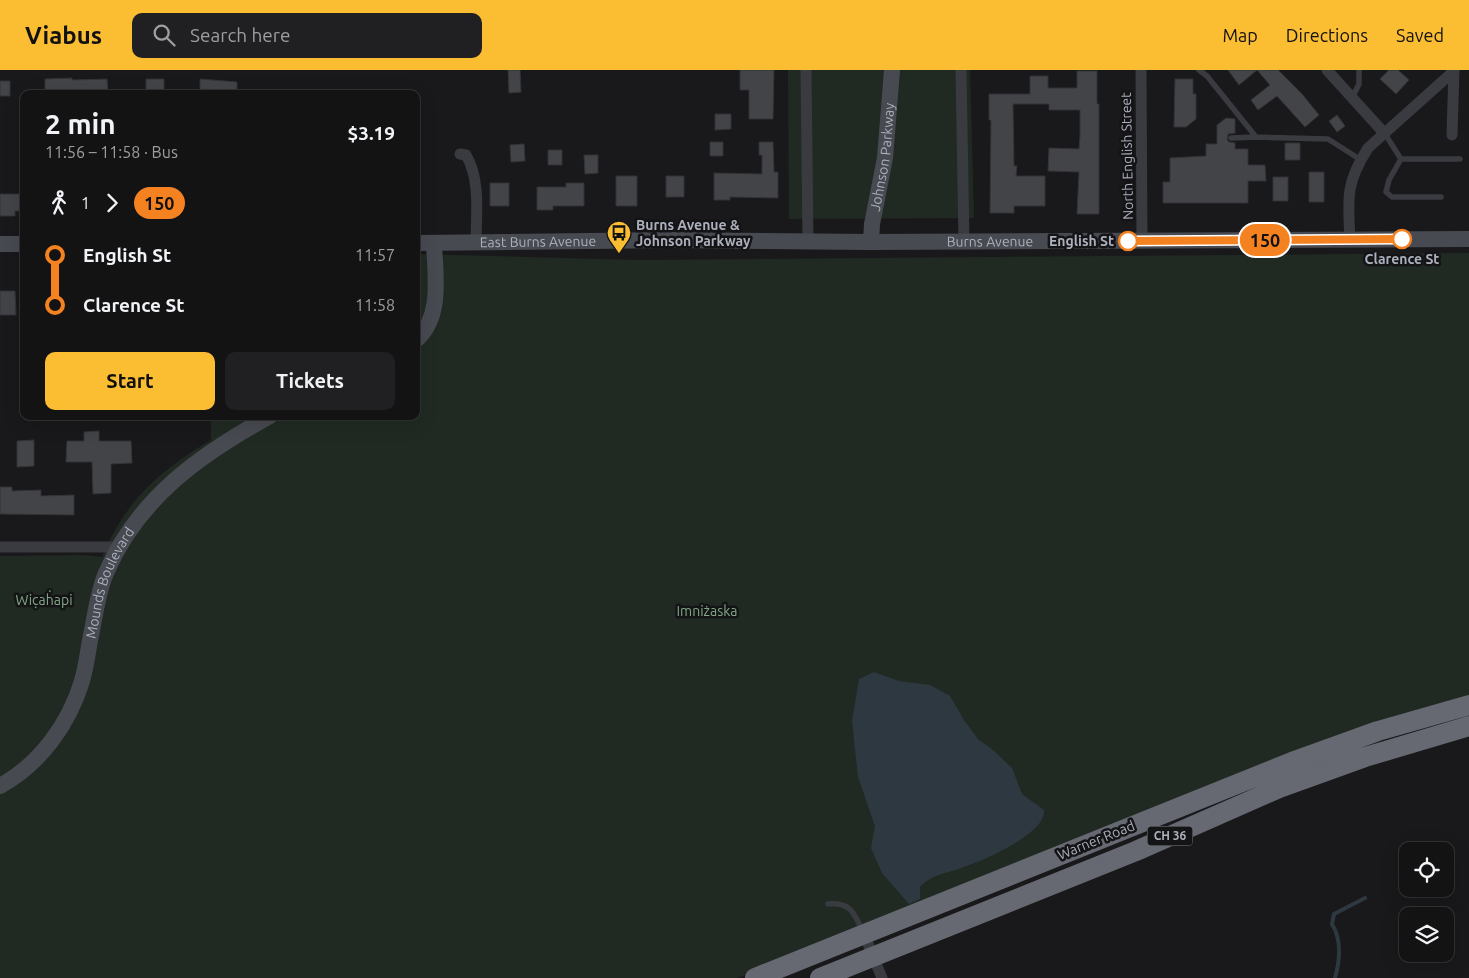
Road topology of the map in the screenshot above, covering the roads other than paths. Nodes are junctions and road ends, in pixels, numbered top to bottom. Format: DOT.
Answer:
graph roads {
  1 [pos="806,70"];
  2 [pos="892,70"];
  3 [pos="962,70"];
  4 [pos="1141,70"];
  5 [pos="1200,70"];
  6 [pos="1327,70"];
  7 [pos="1359,70"];
  8 [pos="1454,70"];
  9 [pos="1352,98"];
  10 [pos="1385,134"];
  11 [pos="1452,135"];
  12 [pos="1256,137"];
  13 [pos="1232,138"];
  14 [pos="460,154"];
  15 [pos="1402,159"];
  16 [pos="1460,159"];
  17 [pos="1361,160"];
  18 [pos="1441,197"];
  19 [pos="1469,239"];
  20 [pos="1350,240"];
  21 [pos="808,241"];
  22 [pos="964,241"];
  23 [pos="1142,241"];
  24 [pos="871,242"];
  25 [pos="420,243"];
  26 [pos="434,243"];
  27 [pos="476,243"];
  28 [pos="0,244"];
  29 [pos="20,244"];
  30 [pos="420,337"];
  31 [pos="263,420"];
  32 [pos="0,547"];
  33 [pos="120,547"];
  34 [pos="1469,704"];
  35 [pos="1469,726"];
  36 [pos="0,786"];
  37 [pos="828,904"];
  38 [pos="864,934"];
  39 [pos="874,956"];
  40 [pos="755,978"];
  41 [pos="820,978"];
  42 [pos="882,978"];
  1 -- 21 [label="street"];
  2 -- 24 [label="street, Johnson Parkway"];
  3 -- 22 [label="street"];
  4 -- 23 [label="street, North English Street"];
  5 -- 12 [label="lane"];
  6 -- 9 [label="street"];
  7 -- 9 [label="lane"];
  8 -- 10 [label="street"];
  8 -- 11 [label="street"];
  9 -- 10 [label="street"];
  10 -- 15 [label="lane"];
  10 -- 17 [label="street"];
  12 -- 13 [label="lane"];
  12 -- 17 [label="lane"];
  14 -- 27 [label="street"];
  15 -- 16 [label="lane"];
  15 -- 18 [label="lane"];
  17 -- 20 [label="street"];
  19 -- 20 [label="street, Burns Avenue"];
  20 -- 23 [label="street, Burns Avenue"];
  21 -- 24 [label="street, East Burns Avenue"];
  21 -- 27 [label="street, East Burns Avenue"];
  22 -- 23 [label="street, Burns Avenue"];
  22 -- 24 [label="street, Burns Avenue"];
  25 -- 26 [label="street, East Burns Avenue"];
  26 -- 27 [label="street, East Burns Avenue"];
  26 -- 30 [label="street"];
  28 -- 29 [label="street"];
  31 -- 33 [label="street, Mounds Boulevard"];
  32 -- 33 [label="street"];
  33 -- 36 [label="street, Mounds Boulevard"];
  34 -- 38 [label="highway, Warner Road / CH 36"];
  35 -- 39 [label="highway, Warner Road / CH 36"];
  37 -- 38 [label="lane"];
  38 -- 39 [label="street"];
  38 -- 40 [label="highway, Warner Road / CH 36"];
  39 -- 41 [label="highway, Warner Road / CH 36"];
  39 -- 42 [label="street"];
}
